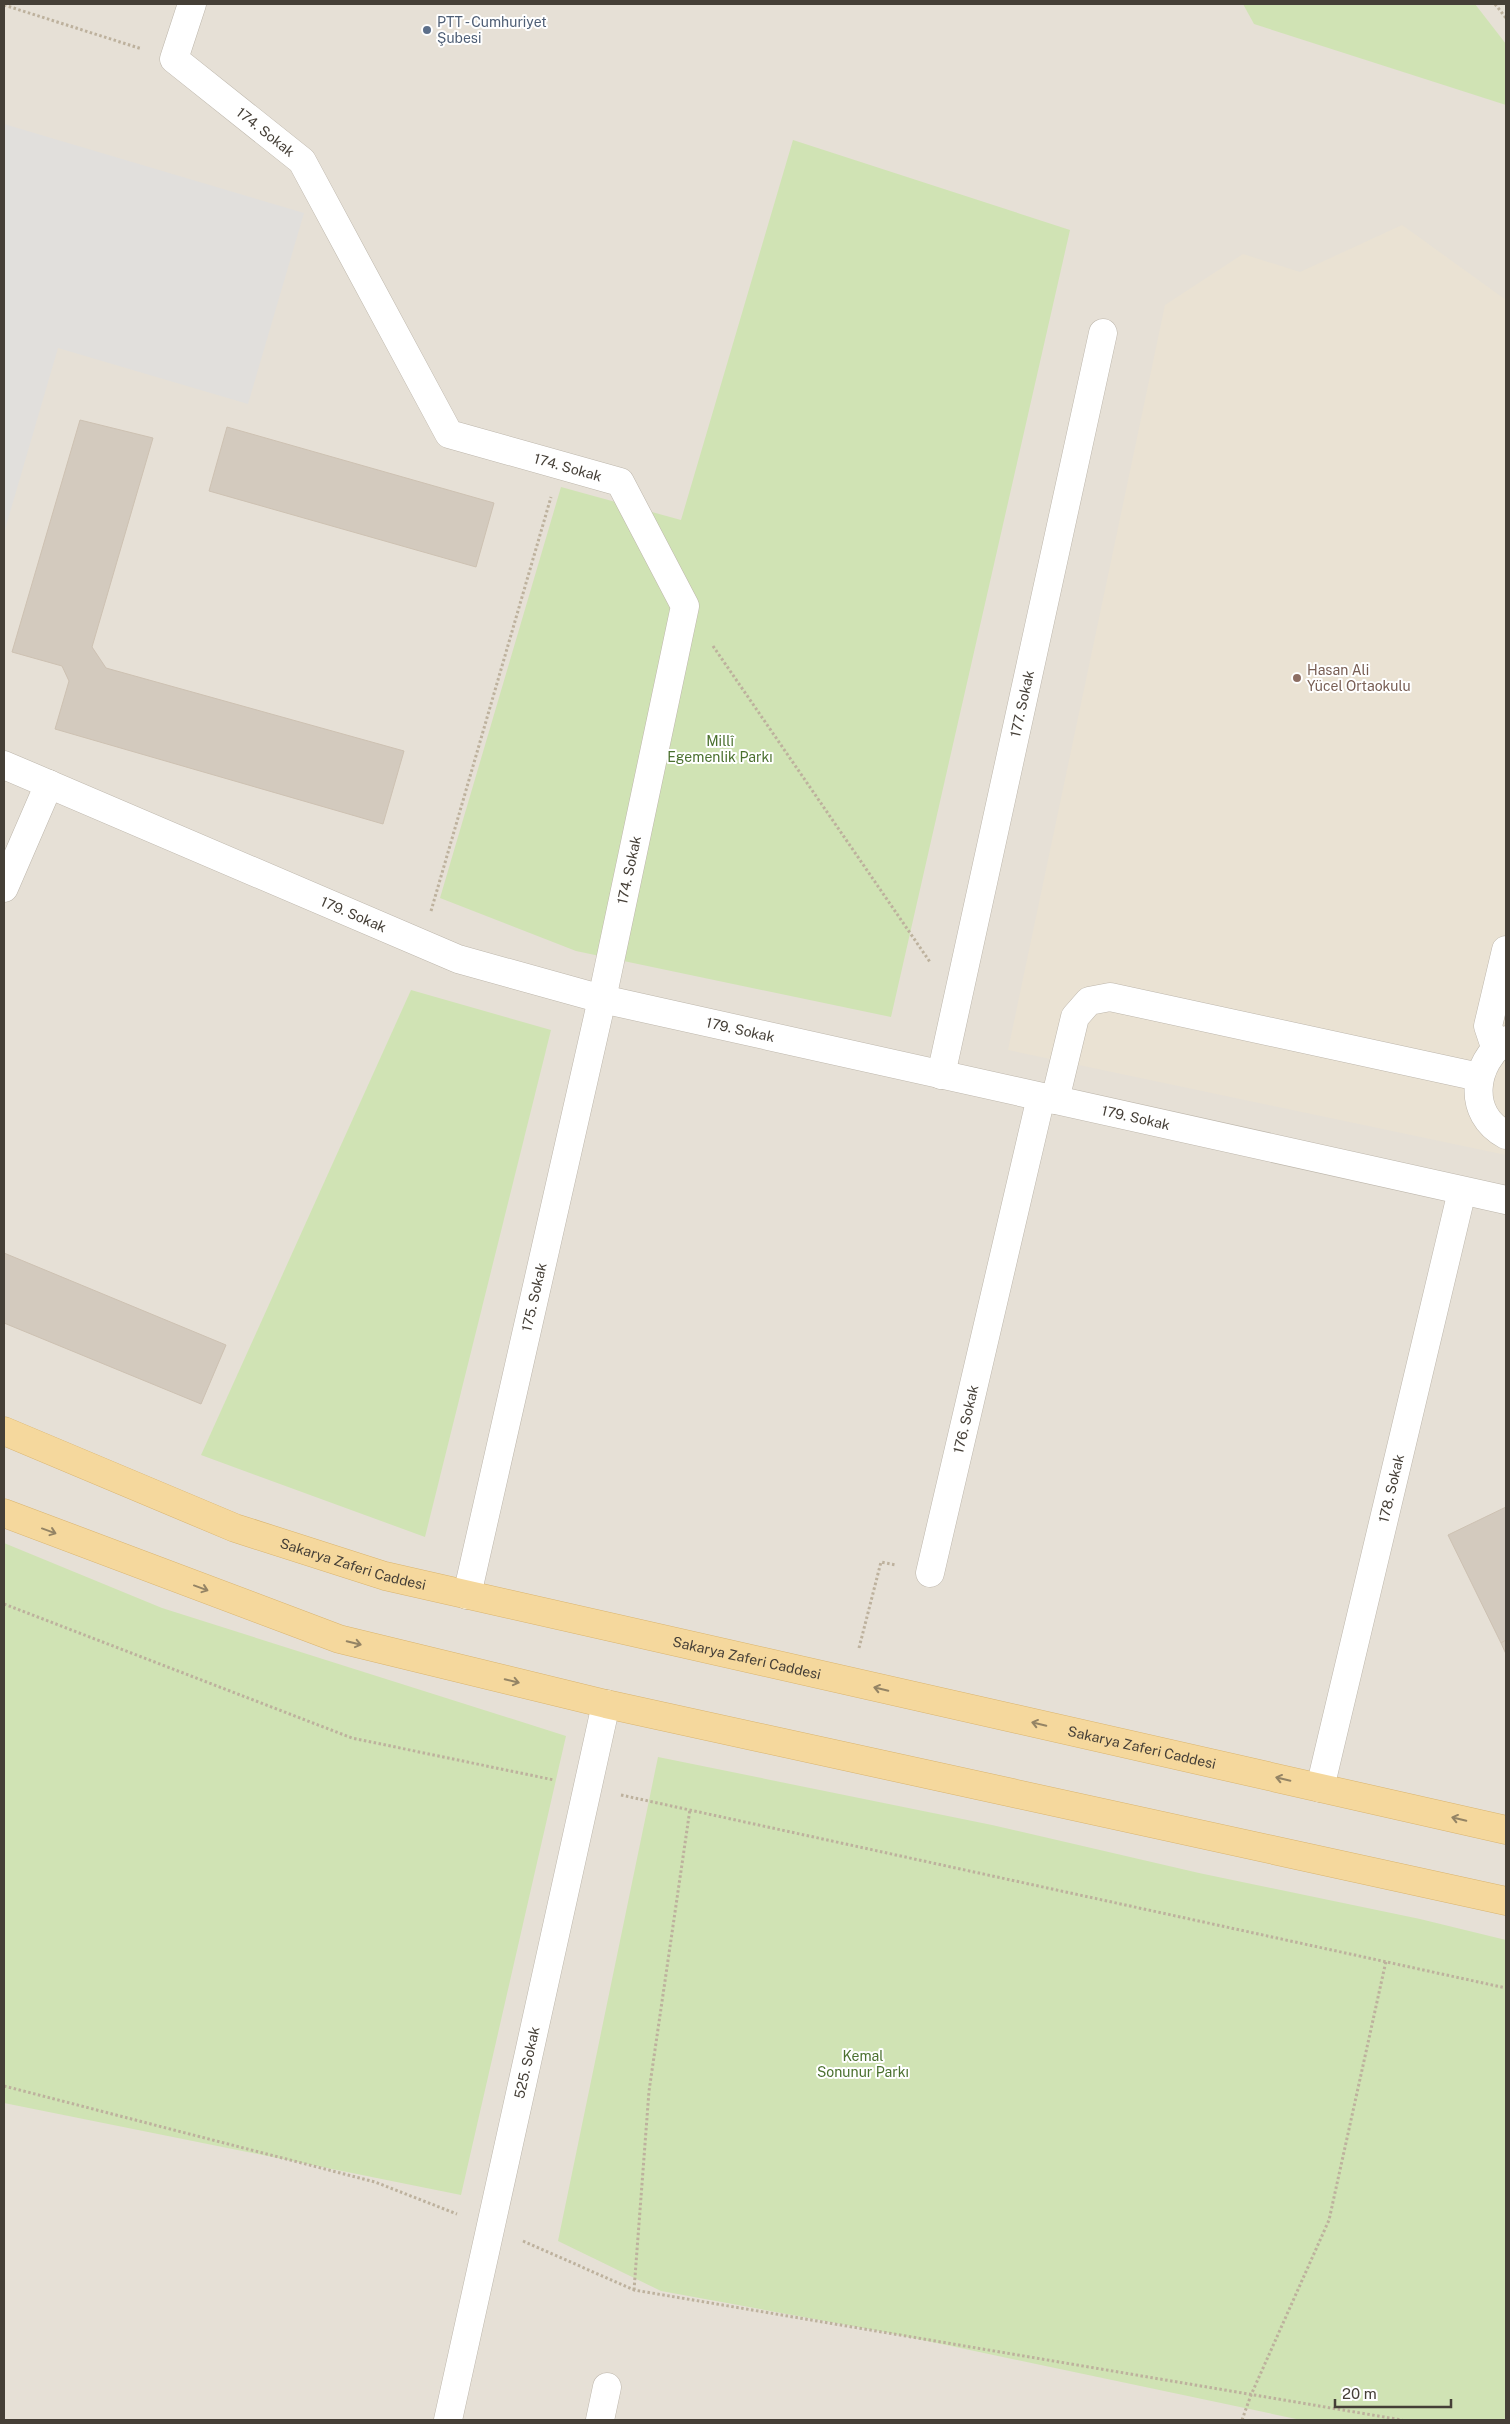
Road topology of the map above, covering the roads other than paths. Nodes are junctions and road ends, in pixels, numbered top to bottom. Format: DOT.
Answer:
graph roads {
  1 [pos="192,4"];
  2 [pos="1103,333"];
  3 [pos="4,765"];
  4 [pos="49,784"];
  5 [pos="4,888"];
  6 [pos="1506,950"];
  7 [pos="602,1000"];
  8 [pos="1501,1044"];
  9 [pos="941,1074"];
  10 [pos="1479,1077"];
  11 [pos="1048,1099"];
  12 [pos="1506,1135"];
  13 [pos="1462,1191"];
  14 [pos="1506,1200"];
  15 [pos="4,1431"];
  16 [pos="4,1513"];
  17 [pos="930,1573"];
  18 [pos="467,1595"];
  19 [pos="606,1704"];
  20 [pos="1320,1788"];
  21 [pos="1506,1830"];
  22 [pos="1506,1901"];
  23 [pos="607,2387"];
  24 [pos="448,2420"];
  25 [pos="600,2420"];
  1 -- 7 [label="street, 174. Sokak"];
  2 -- 9 [label="street, 177. Sokak"];
  3 -- 4 [label="street, 179. Sokak"];
  4 -- 5 [label="street"];
  4 -- 7 [label="street, 179. Sokak"];
  6 -- 8 [label="street"];
  7 -- 9 [label="street, 179. Sokak"];
  7 -- 18 [label="street, 175. Sokak"];
  8 -- 10 [label="street"];
  9 -- 11 [label="street, 179. Sokak"];
  10 -- 11 [label="street, 176. Sokak"];
  10 -- 12 [label="street"];
  11 -- 13 [label="street, 179. Sokak"];
  11 -- 17 [label="street, 176. Sokak"];
  13 -- 14 [label="street, 179. Sokak"];
  13 -- 20 [label="street, 178. Sokak"];
  15 -- 18 [label="main road, Sakarya Zaferi Caddesi"];
  16 -- 19 [label="main road, one-way"];
  20 -- 18 [label="main road, Sakarya Zaferi Caddesi, one-way"];
  19 -- 22 [label="main road"];
  19 -- 24 [label="street, 525. Sokak"];
  21 -- 20 [label="main road, Sakarya Zaferi Caddesi, one-way"];
  23 -- 25 [label="street"];
}
